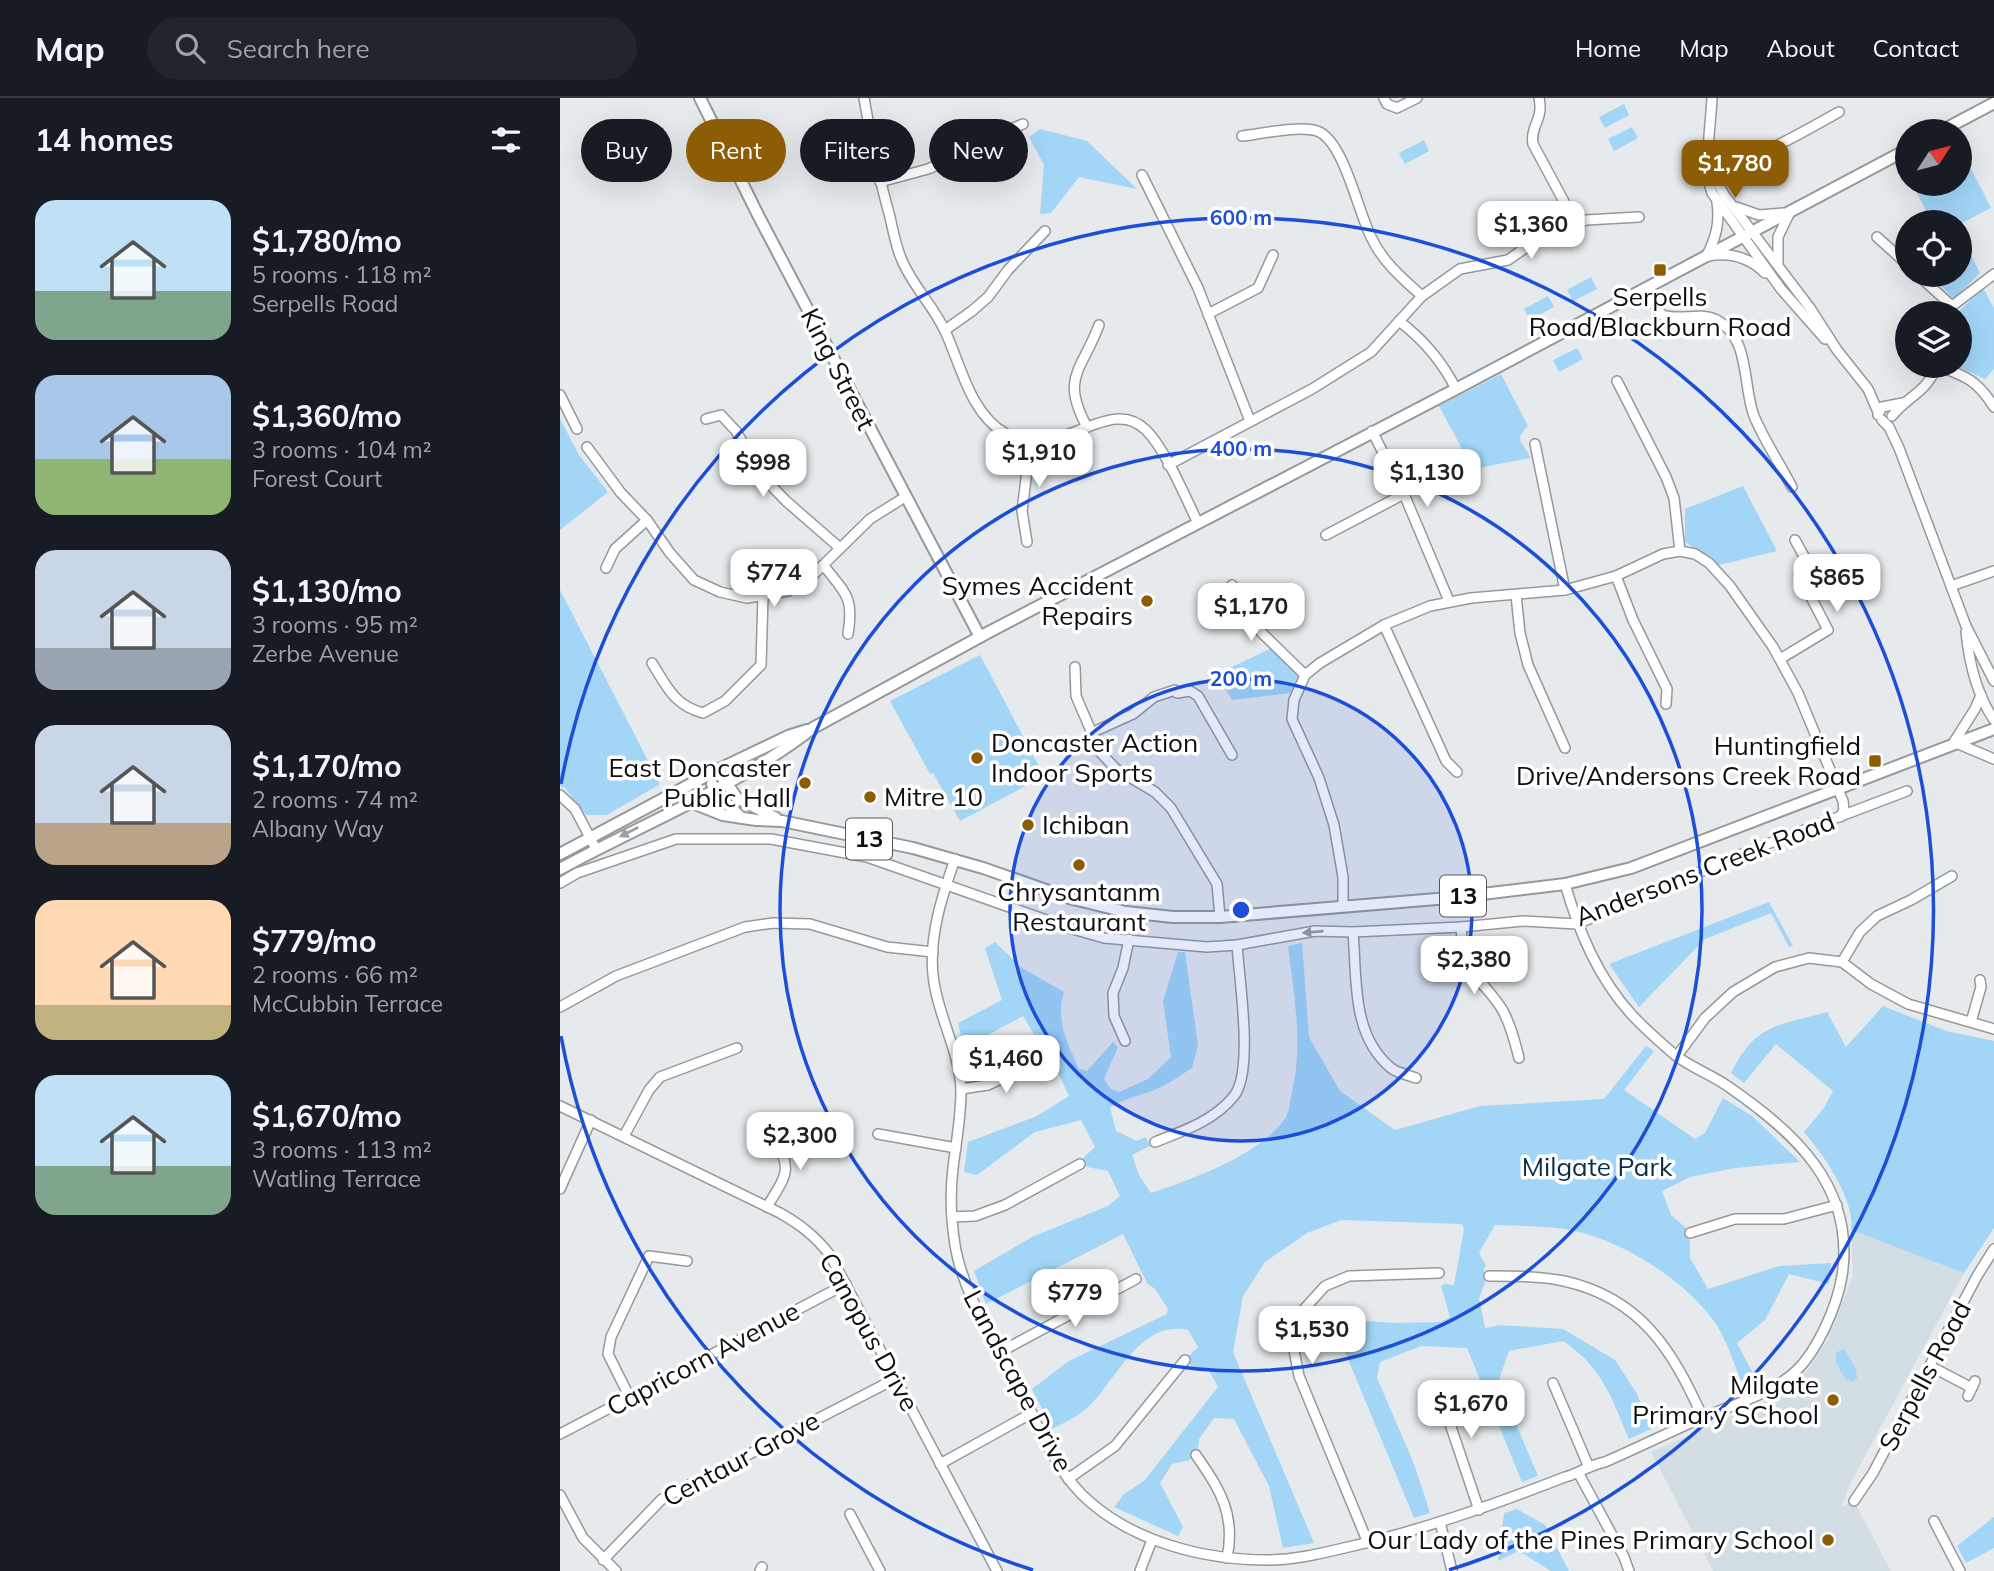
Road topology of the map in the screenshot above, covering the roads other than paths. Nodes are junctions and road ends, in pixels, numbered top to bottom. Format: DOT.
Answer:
graph roads {
  1 [pos="701,98"];
  2 [pos="864,98"];
  3 [pos="1384,98"];
  4 [pos="1417,98"];
  5 [pos="1539,98"];
  6 [pos="1712,98"];
  7 [pos="1994,103"];
  8 [pos="1839,112"];
  9 [pos="868,119"];
  10 [pos="1964,119"];
  11 [pos="1242,136"];
  12 [pos="1895,156"];
  13 [pos="1709,168"];
  14 [pos="1142,175"];
  15 [pos="880,182"];
  16 [pos="1717,202"];
  17 [pos="1732,204"];
  18 [pos="1790,212"];
  19 [pos="1639,217"];
  20 [pos="1576,224"];
  21 [pos="1045,231"];
  22 [pos="1749,234"];
  23 [pos="1877,237"];
  24 [pos="1895,253"];
  25 [pos="1273,255"];
  26 [pos="1706,257"];
  27 [pos="1780,269"];
  28 [pos="1994,274"];
  29 [pos="1929,287"];
  30 [pos="1781,289"];
  31 [pos="1644,290"];
  32 [pos="1422,296"];
  33 [pos="1942,301"];
  34 [pos="1961,301"];
  35 [pos="1208,314"];
  36 [pos="1399,321"];
  37 [pos="1099,325"];
  38 [pos="945,330"];
  39 [pos="1837,350"];
  40 [pos="1930,378"];
  41 [pos="1968,378"];
  42 [pos="1617,381"];
  43 [pos="1455,390"];
  44 [pos="560,396"];
  45 [pos="1994,407"];
  46 [pos="1886,413"];
  47 [pos="706,419"];
  48 [pos="1250,421"];
  49 [pos="1087,427"];
  50 [pos="577,429"];
  51 [pos="1371,431"];
  52 [pos="1026,440"];
  53 [pos="1535,444"];
  54 [pos="587,447"];
  55 [pos="1168,465"];
  56 [pos="1792,487"];
  57 [pos="1404,494"];
  58 [pos="905,497"];
  59 [pos="647,520"];
  60 [pos="1198,523"];
  61 [pos="1326,536"];
  62 [pos="1796,540"];
  63 [pos="1027,542"];
  64 [pos="840,548"];
  65 [pos="1681,551"];
  66 [pos="824,566"];
  67 [pos="606,568"];
  68 [pos="1994,571"];
  69 [pos="1616,576"];
  70 [pos="1232,585"];
  71 [pos="1951,586"];
  72 [pos="1565,590"];
  73 [pos="1516,595"];
  74 [pos="763,596"];
  75 [pos="1449,601"];
  76 [pos="1384,625"];
  77 [pos="1966,626"];
  78 [pos="848,634"];
  79 [pos="981,637"];
  80 [pos="1780,659"];
  81 [pos="652,663"];
  82 [pos="1075,667"];
  83 [pos="1305,675"];
  84 [pos="1994,681"];
  85 [pos="1981,695"];
  86 [pos="1666,704"];
  87 [pos="813,728"];
  88 [pos="1993,728"];
  89 [pos="1091,733"];
  90 [pos="1954,742"];
  91 [pos="1565,748"];
  92 [pos="1232,755"];
  93 [pos="1994,759"];
  94 [pos="1457,772"];
  95 [pos="707,775"];
  96 [pos="720,786"];
  97 [pos="1838,789"];
  98 [pos="1907,791"];
  99 [pos="560,795"];
  100 [pos="690,802"];
  101 [pos="1840,817"];
  102 [pos="742,818"];
  103 [pos="782,821"];
  104 [pos="591,836"];
  105 [pos="596,849"];
  106 [pos="560,853"];
  107 [pos="954,859"];
  108 [pos="560,869"];
  109 [pos="1952,876"];
  110 [pos="560,883"];
  111 [pos="946,884"];
  112 [pos="1565,884"];
  113 [pos="1343,906"];
  114 [pos="1220,917"];
  115 [pos="1577,924"];
  116 [pos="1461,928"];
  117 [pos="1353,932"];
  118 [pos="1129,939"];
  119 [pos="1237,945"];
  120 [pos="933,952"];
  121 [pos="1842,962"];
  122 [pos="1980,980"];
  123 [pos="560,1007"];
  124 [pos="1971,1021"];
  125 [pos="1994,1030"];
  126 [pos="1125,1041"];
  127 [pos="737,1048"];
  128 [pos="1677,1056"];
  129 [pos="1519,1058"];
  130 [pos="1038,1062"];
  131 [pos="1416,1078"];
  132 [pos="961,1089"];
  133 [pos="560,1106"];
  134 [pos="592,1121"];
  135 [pos="774,1134"];
  136 [pos="878,1134"];
  137 [pos="624,1136"];
  138 [pos="1155,1142"];
  139 [pos="956,1148"];
  140 [pos="1080,1164"];
  141 [pos="560,1189"];
  142 [pos="1836,1205"];
  143 [pos="767,1206"];
  144 [pos="952,1217"];
  145 [pos="1690,1233"];
  146 [pos="1994,1249"];
  147 [pos="687,1261"];
  148 [pos="1439,1273"];
  149 [pos="1489,1276"];
  150 [pos="1136,1279"];
  151 [pos="846,1284"];
  152 [pos="1000,1352"];
  153 [pos="1185,1360"];
  154 [pos="1930,1366"];
  155 [pos="895,1379"];
  156 [pos="1553,1383"];
  157 [pos="1429,1387"];
  158 [pos="1972,1389"];
  159 [pos="630,1398"];
  160 [pos="1032,1413"];
  161 [pos="1703,1418"];
  162 [pos="560,1434"];
  163 [pos="1196,1455"];
  164 [pos="940,1464"];
  165 [pos="1588,1465"];
  166 [pos="1579,1474"];
  167 [pos="1069,1479"];
  168 [pos="560,1495"];
  169 [pos="1854,1501"];
  170 [pos="1479,1510"];
  171 [pos="850,1514"];
  172 [pos="1934,1521"];
  173 [pos="1440,1522"];
  174 [pos="1152,1540"];
  175 [pos="1368,1543"];
  176 [pos="1227,1558"];
  177 [pos="603,1560"];
  178 [pos="616,1571"];
  179 [pos="880,1571"];
  180 [pos="997,1571"];
  181 [pos="1140,1571"];
  182 [pos="1452,1571"];
  183 [pos="1629,1571"];
  184 [pos="1960,1571"];
  1 -- 58 [label="main road, King Street"];
  2 -- 9 [label="street"];
  3 -- 4 [label="street"];
  5 -- 20 [label="street"];
  6 -- 13 [label="street"];
  7 -- 10 [label="main road"];
  8 -- 13 [label="street"];
  11 -- 32 [label="street"];
  12 -- 18 [label="main road"];
  13 -- 16 [label="street"];
  13 -- 17 [label="street"];
  14 -- 35 [label="street"];
  15 -- 38 [label="street"];
  16 -- 22 [label="street"];
  16 -- 26 [label="street"];
  17 -- 18 [label="street"];
  17 -- 22 [label="street"];
  18 -- 22 [label="main road"];
  18 -- 27 [label="street"];
  19 -- 20 [label="street"];
  20 -- 32 [label="street"];
  21 -- 38 [label="street"];
  22 -- 26 [label="main road"];
  22 -- 27 [label="street"];
  22 -- 30 [label="street"];
  23 -- 24 [label="street"];
  25 -- 35 [label="street"];
  26 -- 30 [label="street"];
  26 -- 31 [label="main road"];
  27 -- 39 [label="street"];
  28 -- 34 [label="street"];
  29 -- 33 [label="street"];
  30 -- 39 [label="street"];
  31 -- 43 [label="main road"];
  31 -- 56 [label="street"];
  32 -- 36 [label="street"];
  35 -- 48 [label="street"];
  36 -- 43 [label="street"];
  36 -- 48 [label="street"];
  37 -- 49 [label="street"];
  38 -- 52 [label="street"];
  39 -- 46 [label="street"];
  40 -- 46 [label="street"];
  41 -- 45 [label="street"];
  42 -- 65 [label="street"];
  43 -- 51 [label="main road"];
  44 -- 50 [label="street"];
  46 -- 71 [label="street"];
  47 -- 64 [label="street"];
  48 -- 55 [label="street"];
  49 -- 52 [label="street"];
  49 -- 55 [label="street"];
  51 -- 57 [label="street"];
  51 -- 60 [label="main road"];
  52 -- 63 [label="street"];
  53 -- 72 [label="street"];
  54 -- 59 [label="street"];
  55 -- 60 [label="street"];
  57 -- 61 [label="street"];
  57 -- 75 [label="street"];
  58 -- 64 [label="street"];
  58 -- 79 [label="main road, King Street"];
  59 -- 67 [label="street"];
  59 -- 74 [label="street"];
  60 -- 79 [label="main road"];
  62 -- 80 [label="street"];
  64 -- 66 [label="street"];
  65 -- 69 [label="street"];
  65 -- 80 [label="street"];
  66 -- 74 [label="street"];
  66 -- 78 [label="street"];
  68 -- 71 [label="street"];
  69 -- 72 [label="street"];
  69 -- 86 [label="street"];
  70 -- 83 [label="street"];
  71 -- 77 [label="street"];
  72 -- 73 [label="street"];
  73 -- 75 [label="street"];
  73 -- 91 [label="street"];
  74 -- 81 [label="street"];
  75 -- 76 [label="street"];
  76 -- 83 [label="street"];
  76 -- 94 [label="street"];
  77 -- 84 [label="street"];
  77 -- 85 [label="street"];
  79 -- 87 [label="main road"];
  80 -- 97 [label="street"];
  82 -- 89 [label="street"];
  83 -- 113 [label="street"];
  85 -- 88 [label="street"];
  85 -- 90 [label="street"];
  87 -- 95 [label="main road"];
  87 -- 96 [label="main road"];
  88 -- 90 [label="main road, Andersons Creek Road / 13"];
  89 -- 92 [label="street"];
  89 -- 114 [label="street"];
  90 -- 93 [label="street"];
  90 -- 97 [label="main road, Andersons Creek Road / 13"];
  95 -- 96 [label="main road, Andersons Creek Road"];
  95 -- 104 [label="main road"];
  96 -- 100 [label="main road"];
  96 -- 102 [label="main road, Andersons Creek Road"];
  96 -- 103 [label="main road, Andersons Creek Road / 13"];
  97 -- 101 [label="street"];
  97 -- 112 [label="main road, Andersons Creek Road / 13"];
  98 -- 101 [label="street, Andersons Creek Road"];
  99 -- 104 [label="street"];
  100 -- 102 [label="main road, 13"];
  100 -- 105 [label="main road, one-way"];
  101 -- 115 [label="street, Andersons Creek Road"];
  102 -- 103 [label="main road, Andersons Creek Road / 13"];
  103 -- 107 [label="main road, Andersons Creek Road / 13"];
  104 -- 105 [label="street"];
  104 -- 106 [label="main road"];
  105 -- 108 [label="main road"];
  107 -- 111 [label="street, Landscape Drive"];
  107 -- 114 [label="main road, Andersons Creek Road / 13"];
  109 -- 121 [label="street"];
  110 -- 111 [label="street, Andersons Creek Road"];
  111 -- 118 [label="street, Andersons Creek Road"];
  111 -- 120 [label="street, Landscape Drive"];
  112 -- 113 [label="main road, Andersons Creek Road / 13"];
  112 -- 115 [label="street, Landscape Drive"];
  113 -- 114 [label="main road, Andersons Creek Road / 13"];
  115 -- 116 [label="street, Andersons Creek Road"];
  115 -- 128 [label="street, Landscape Drive"];
  116 -- 117 [label="street, Andersons Creek Road"];
  116 -- 129 [label="street"];
  117 -- 119 [label="street, Andersons Creek Road, one-way"];
  117 -- 131 [label="street"];
  118 -- 119 [label="street, Andersons Creek Road"];
  118 -- 126 [label="street"];
  119 -- 138 [label="street"];
  120 -- 123 [label="street"];
  120 -- 132 [label="street, Landscape Drive"];
  121 -- 124 [label="street"];
  121 -- 128 [label="street"];
  122 -- 124 [label="street"];
  124 -- 125 [label="street"];
  127 -- 137 [label="street"];
  128 -- 142 [label="street, Landscape Drive"];
  130 -- 132 [label="street"];
  132 -- 139 [label="street, Landscape Drive"];
  133 -- 134 [label="street, Canopus Drive"];
  134 -- 137 [label="street, Canopus Drive"];
  134 -- 141 [label="street"];
  135 -- 143 [label="street"];
  136 -- 139 [label="street"];
  137 -- 143 [label="street, Canopus Drive"];
  139 -- 144 [label="street, Landscape Drive"];
  140 -- 144 [label="street"];
  142 -- 145 [label="street"];
  142 -- 161 [label="street, Landscape Drive"];
  143 -- 151 [label="street, Canopus Drive"];
  144 -- 152 [label="street, Landscape Drive"];
  146 -- 154 [label="street, Serpells Road"];
  147 -- 159 [label="street"];
  148 -- 175 [label="street"];
  149 -- 161 [label="street"];
  150 -- 152 [label="street"];
  151 -- 155 [label="street, Canopus Drive"];
  151 -- 159 [label="street, Capricorn Avenue"];
  152 -- 160 [label="street, Landscape Drive"];
  153 -- 167 [label="street"];
  154 -- 158 [label="street"];
  154 -- 169 [label="street, Serpells Road"];
  155 -- 164 [label="street, Canopus Drive"];
  155 -- 177 [label="street, Centaur Grove"];
  156 -- 165 [label="street"];
  157 -- 170 [label="street"];
  159 -- 162 [label="street, Capricorn Avenue"];
  160 -- 164 [label="street"];
  160 -- 167 [label="street, Landscape Drive"];
  161 -- 165 [label="street, Landscape Drive"];
  163 -- 176 [label="street"];
  164 -- 180 [label="street, Canopus Drive"];
  165 -- 166 [label="street, Landscape Drive"];
  166 -- 170 [label="street, Landscape Drive"];
  166 -- 183 [label="street"];
  167 -- 174 [label="street, Landscape Drive"];
  168 -- 177 [label="street"];
  170 -- 173 [label="street, Landscape Drive"];
  171 -- 179 [label="street"];
  172 -- 184 [label="street"];
  173 -- 175 [label="street, Landscape Drive"];
  173 -- 182 [label="street"];
  174 -- 176 [label="street, Landscape Drive"];
  174 -- 181 [label="street"];
  175 -- 176 [label="street, Landscape Drive"];
  177 -- 178 [label="street"];
}
